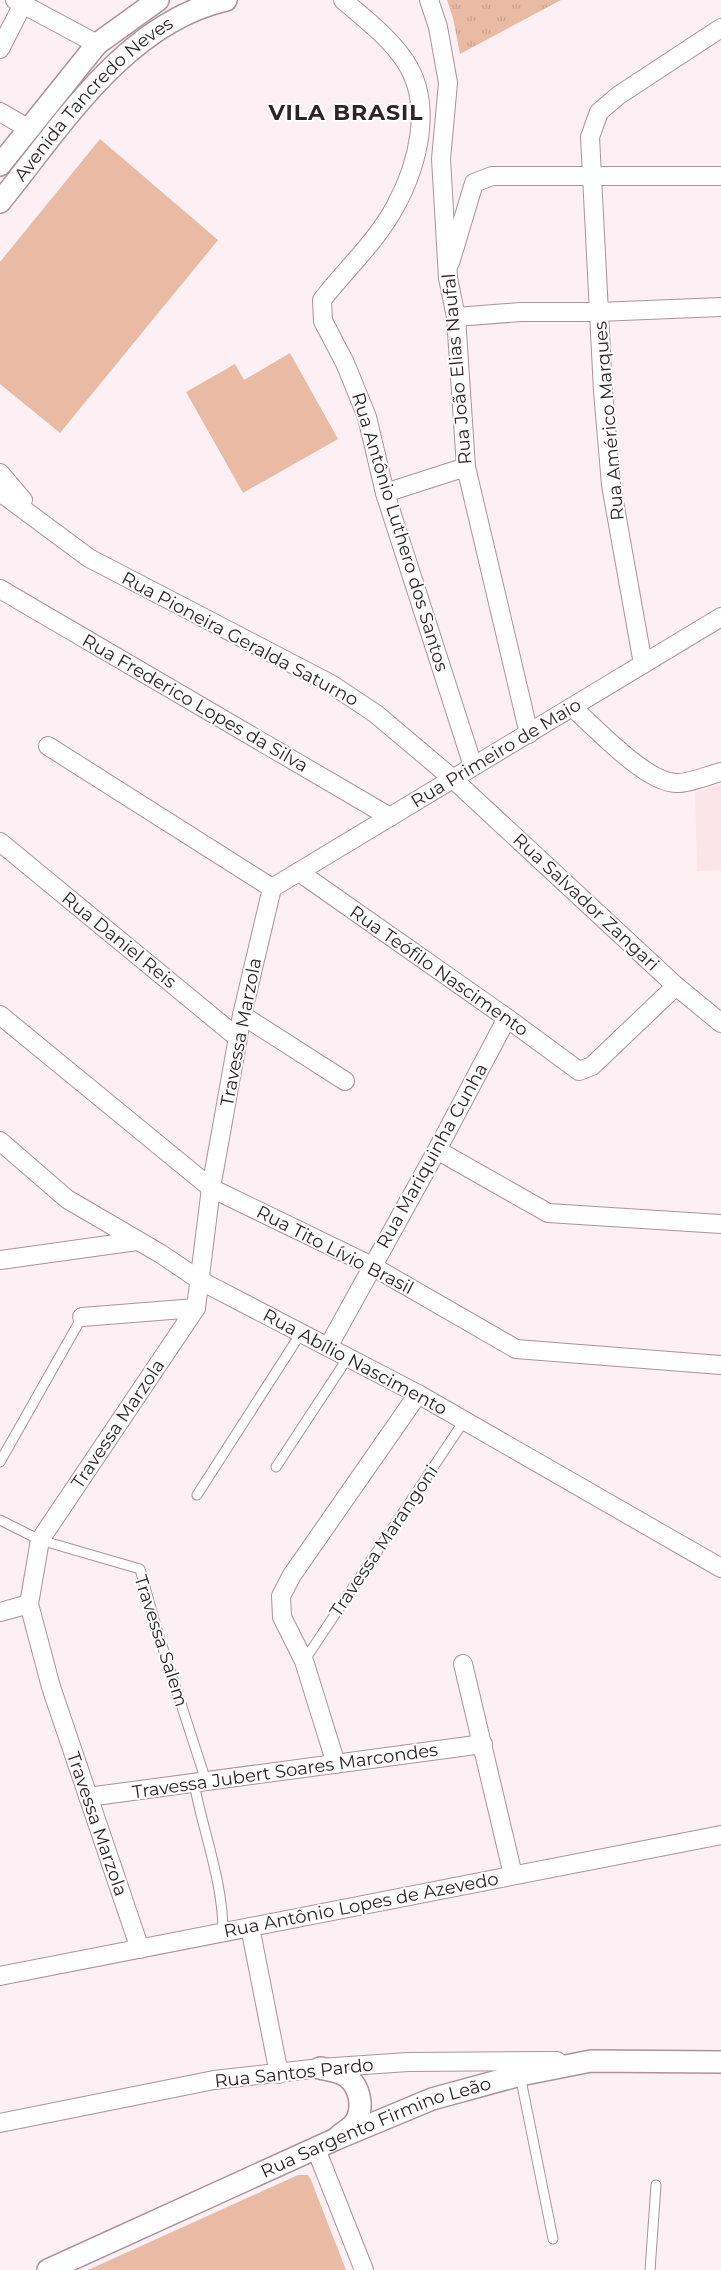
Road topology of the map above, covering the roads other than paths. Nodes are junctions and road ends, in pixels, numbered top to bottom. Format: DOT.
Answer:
graph roads {
  1 [pos="158,0"];
  2 [pos="226,0"];
  3 [pos="343,0"];
  4 [pos="428,0"];
  5 [pos="21,1"];
  6 [pos="721,28"];
  7 [pos="97,44"];
  8 [pos="0,49"];
  9 [pos="446,111"];
  10 [pos="0,112"];
  11 [pos="422,114"];
  12 [pos="29,129"];
  13 [pos="0,165"];
  14 [pos="593,176"];
  15 [pos="721,176"];
  16 [pos="0,202"];
  17 [pos="448,278"];
  18 [pos="721,307"];
  19 [pos="598,312"];
  20 [pos="456,317"];
  21 [pos="466,467"];
  22 [pos="0,473"];
  23 [pos="0,492"];
  24 [pos="384,493"];
  25 [pos="44,526"];
  26 [pos="0,590"];
  27 [pos="721,617"];
  28 [pos="644,664"];
  29 [pos="572,707"];
  30 [pos="529,734"];
  31 [pos="48,746"];
  32 [pos="474,766"];
  33 [pos="721,772"];
  34 [pos="453,779"];
  35 [pos="390,817"];
  36 [pos="0,842"];
  37 [pos="299,872"];
  38 [pos="272,888"];
  39 [pos="676,986"];
  40 [pos="0,1015"];
  41 [pos="242,1015"];
  42 [pos="507,1018"];
  43 [pos="721,1023"];
  44 [pos="238,1038"];
  45 [pos="345,1081"];
  46 [pos="0,1141"];
  47 [pos="437,1150"];
  48 [pos="211,1188"];
  49 [pos="721,1224"];
  50 [pos="136,1241"];
  51 [pos="0,1260"];
  52 [pos="372,1266"];
  53 [pos="200,1281"];
  54 [pos="196,1308"];
  55 [pos="82,1317"];
  56 [pos="301,1333"];
  57 [pos="328,1348"];
  58 [pos="347,1358"];
  59 [pos="721,1365"];
  60 [pos="418,1394"];
  61 [pos="464,1421"];
  62 [pos="0,1462"];
  63 [pos="276,1467"];
  64 [pos="197,1495"];
  65 [pos="0,1520"];
  66 [pos="40,1540"];
  67 [pos="721,1568"];
  68 [pos="29,1604"];
  69 [pos="0,1612"];
  70 [pos="304,1661"];
  71 [pos="464,1664"];
  72 [pos="482,1744"];
  73 [pos="336,1764"];
  74 [pos="200,1782"];
  75 [pos="88,1797"];
  76 [pos="721,1834"];
  77 [pos="513,1875"];
  78 [pos="250,1927"];
  79 [pos="223,1932"];
  80 [pos="140,1948"];
  81 [pos="0,1976"];
  82 [pos="591,2061"];
  83 [pos="721,2062"];
  84 [pos="320,2068"];
  85 [pos="279,2074"];
  86 [pos="520,2075"];
  87 [pos="0,2123"];
  88 [pos="336,2139"];
  89 [pos="316,2149"];
  90 [pos="656,2185"];
  91 [pos="553,2239"];
  92 [pos="48,2270"];
  93 [pos="364,2270"];
  94 [pos="650,2270"];
  1 -- 7 [label="street, Avenida Tancredo Neves"];
  2 -- 16 [label="street, Avenida Tancredo Neves"];
  3 -- 11 [label="street, Rua Antônio Luthero dos Santos"];
  4 -- 9 [label="street, Rua João Elias Naufal"];
  5 -- 7 [label="street"];
  5 -- 8 [label="street"];
  6 -- 14 [label="street, Rua Américo Marques"];
  7 -- 12 [label="street, Avenida Tancredo Neves"];
  9 -- 11 [label="street"];
  9 -- 17 [label="street, Rua João Elias Naufal"];
  10 -- 12 [label="street"];
  11 -- 24 [label="street, Rua Antônio Luthero dos Santos"];
  12 -- 13 [label="street, Avenida Tancredo Neves"];
  14 -- 15 [label="street"];
  14 -- 17 [label="street"];
  14 -- 19 [label="street, Rua Américo Marques"];
  17 -- 20 [label="street, Rua João Elias Naufal"];
  18 -- 19 [label="street"];
  19 -- 20 [label="street"];
  19 -- 28 [label="street, Rua Américo Marques"];
  20 -- 21 [label="street, Rua João Elias Naufal"];
  21 -- 24 [label="street"];
  21 -- 30 [label="street, Rua João Elias Naufal"];
  22 -- 25 [label="street, Rua Pioneira Geralda Saturno"];
  23 -- 25 [label="street, Rua Pioneira Geralda Saturno"];
  24 -- 32 [label="street, Rua Antônio Luthero dos Santos"];
  25 -- 34 [label="street, Rua Pioneira Geralda Saturno"];
  26 -- 35 [label="street, Rua Frederico Lopes da Silva"];
  27 -- 28 [label="street, Rua Primeiro de Maio"];
  28 -- 29 [label="street, Rua Primeiro de Maio"];
  29 -- 30 [label="street, Rua Primeiro de Maio"];
  29 -- 33 [label="street"];
  30 -- 32 [label="street, Rua Primeiro de Maio"];
  31 -- 38 [label="street"];
  32 -- 34 [label="street, Rua Primeiro de Maio"];
  34 -- 35 [label="street, Rua Primeiro de Maio"];
  34 -- 39 [label="street, Rua Salvador Zangari"];
  35 -- 37 [label="street, Rua Primeiro de Maio"];
  36 -- 44 [label="street, Rua Daniel Reis"];
  37 -- 38 [label="street, Rua Primeiro de Maio"];
  37 -- 42 [label="street, Rua Teófilo Nascimento"];
  38 -- 41 [label="street, Travessa Marzola"];
  39 -- 42 [label="street, Rua Teófilo Nascimento"];
  39 -- 43 [label="street, Rua Salvador Zangari"];
  40 -- 48 [label="street, Rua Tito Lívio Brasil"];
  41 -- 44 [label="street, Travessa Marzola"];
  41 -- 45 [label="street"];
  42 -- 47 [label="street, Rua Mariquinha Cunha"];
  44 -- 48 [label="street, Travessa Marzola"];
  46 -- 50 [label="street, Rua Abílio Nascimento"];
  47 -- 49 [label="street"];
  47 -- 52 [label="street, Rua Mariquinha Cunha"];
  48 -- 52 [label="street, Rua Tito Lívio Brasil"];
  48 -- 53 [label="street, Travessa Marzola"];
  50 -- 51 [label="street"];
  50 -- 53 [label="street, Rua Abílio Nascimento"];
  52 -- 57 [label="street, Rua Mariquinha Cunha"];
  52 -- 59 [label="street, Rua Tito Lívio Brasil"];
  53 -- 54 [label="street, Travessa Marzola"];
  53 -- 56 [label="street, Rua Abílio Nascimento"];
  54 -- 55 [label="street"];
  54 -- 66 [label="street, Travessa Marzola"];
  55 -- 62 [label="lane"];
  56 -- 57 [label="street, Rua Abílio Nascimento"];
  56 -- 64 [label="lane"];
  57 -- 58 [label="street, Rua Abílio Nascimento"];
  58 -- 60 [label="street, Rua Abílio Nascimento"];
  58 -- 63 [label="lane"];
  60 -- 61 [label="street, Rua Abílio Nascimento"];
  60 -- 70 [label="street"];
  61 -- 67 [label="street, Rua Abílio Nascimento"];
  61 -- 70 [label="lane, Travessa Marangoni"];
  65 -- 66 [label="lane"];
  66 -- 68 [label="street, Travessa Marzola"];
  66 -- 74 [label="lane, Travessa Salem"];
  68 -- 69 [label="street"];
  68 -- 75 [label="street, Travessa Marzola"];
  70 -- 73 [label="street"];
  71 -- 72 [label="street"];
  72 -- 73 [label="street, Travessa Jubert Soares Marcondes"];
  72 -- 77 [label="street"];
  73 -- 74 [label="street, Travessa Jubert Soares Marcondes"];
  74 -- 75 [label="street, Travessa Jubert Soares Marcondes"];
  74 -- 79 [label="lane"];
  75 -- 80 [label="street, Travessa Marzola"];
  76 -- 77 [label="street, Rua Antônio Lopes de Azevedo"];
  77 -- 78 [label="street, Rua Antônio Lopes de Azevedo"];
  78 -- 79 [label="street, Rua Antônio Lopes de Azevedo"];
  78 -- 85 [label="street"];
  79 -- 80 [label="street, Rua Antônio Lopes de Azevedo"];
  80 -- 81 [label="street, Rua Antônio Lopes de Azevedo"];
  82 -- 83 [label="street, Rua Sargento Firmino Leão"];
  82 -- 84 [label="street, Rua Santos Pardo"];
  82 -- 86 [label="street, Rua Sargento Firmino Leão"];
  84 -- 85 [label="street, Rua Santos Pardo"];
  84 -- 88 [label="street"];
  85 -- 87 [label="street, Rua Santos Pardo"];
  86 -- 88 [label="street, Rua Sargento Firmino Leão"];
  86 -- 91 [label="lane"];
  88 -- 89 [label="street, Rua Sargento Firmino Leão"];
  89 -- 92 [label="street, Rua Sargento Firmino Leão"];
  89 -- 93 [label="street"];
  90 -- 94 [label="lane"];
}
